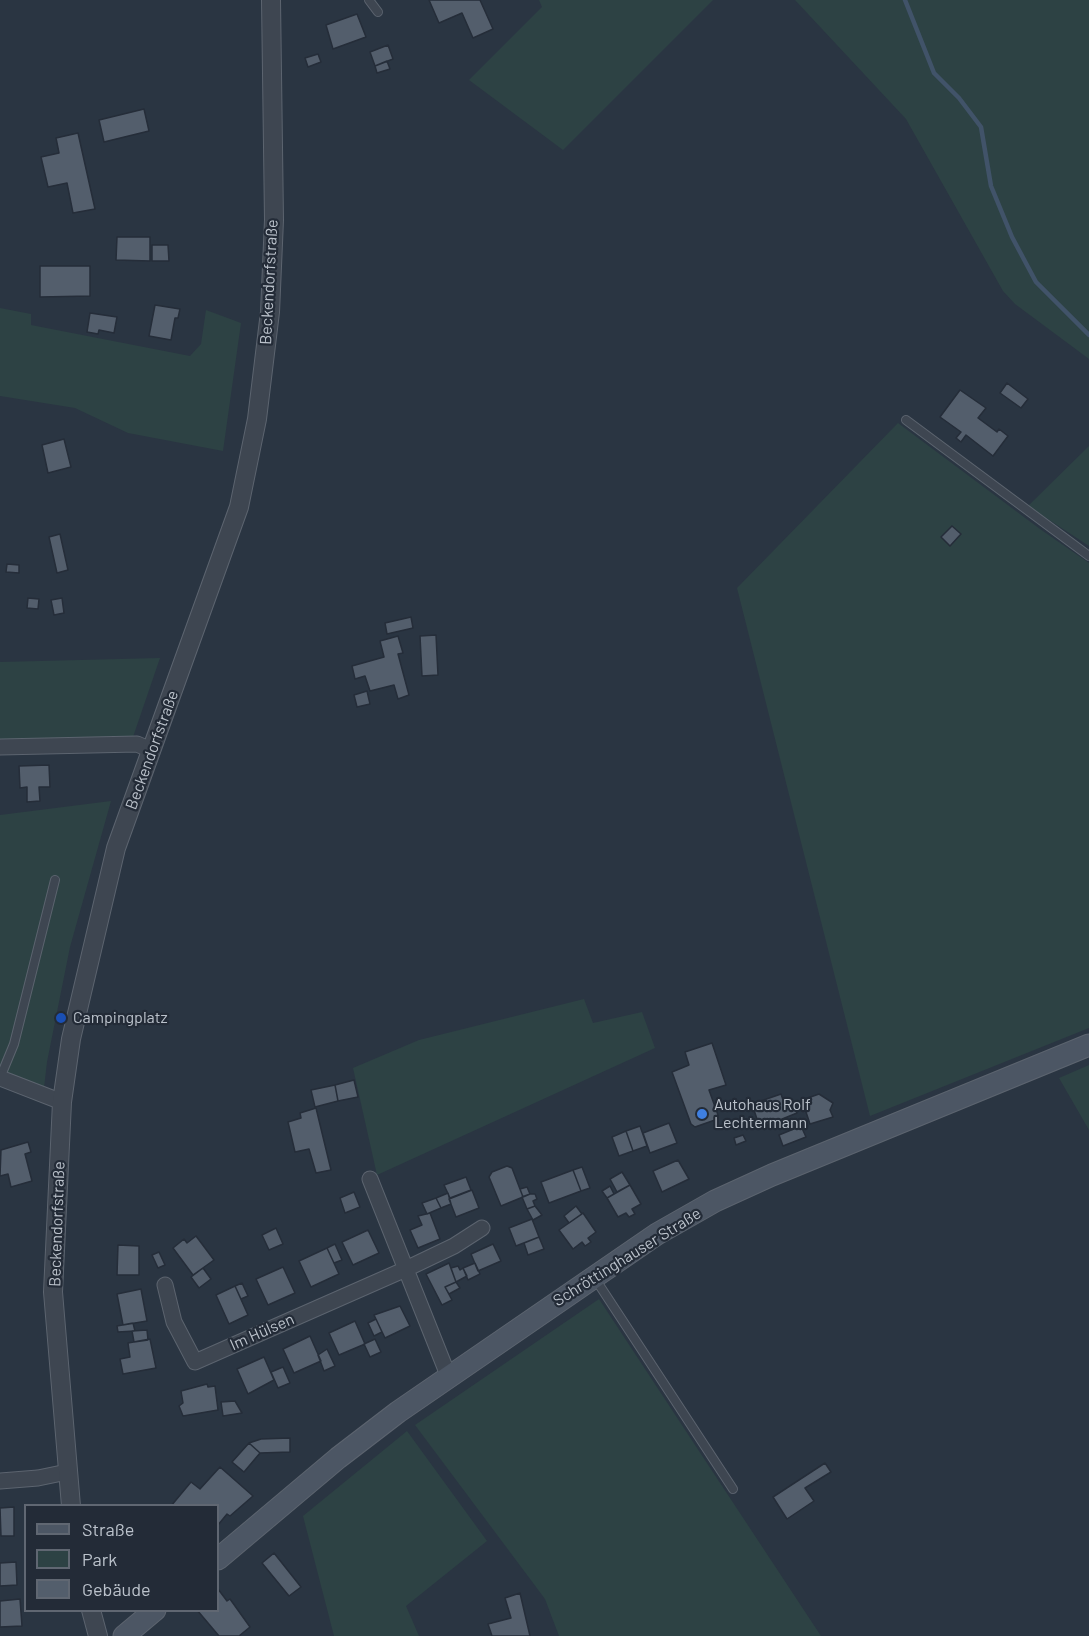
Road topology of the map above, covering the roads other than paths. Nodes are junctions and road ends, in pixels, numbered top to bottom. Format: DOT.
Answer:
graph roads {
  1 [pos="271,0"];
  2 [pos="373,1"];
  3 [pos="378,12"];
  4 [pos="906,420"];
  5 [pos="1089,556"];
  6 [pos="0,747"];
  7 [pos="151,750"];
  8 [pos="55,880"];
  9 [pos="1089,1046"];
  10 [pos="0,1078"];
  11 [pos="62,1102"];
  12 [pos="370,1179"];
  13 [pos="482,1228"];
  14 [pos="406,1269"];
  15 [pos="594,1276"];
  16 [pos="165,1285"];
  17 [pos="448,1376"];
  18 [pos="67,1472"];
  19 [pos="0,1481"];
  20 [pos="733,1490"];
  21 [pos="71,1504"];
  22 [pos="219,1558"];
  23 [pos="91,1612"];
  24 [pos="154,1612"];
  25 [pos="98,1636"];
  26 [pos="124,1636"];
  1 -- 7 [label="street, Beckendorfstraße"];
  2 -- 3 [label="lane"];
  4 -- 5 [label="lane"];
  6 -- 7 [label="street"];
  7 -- 11 [label="street, Beckendorfstraße"];
  8 -- 10 [label="lane"];
  9 -- 15 [label="main road, Schröttinghauser Straße"];
  10 -- 11 [label="street"];
  11 -- 18 [label="street, Beckendorfstraße"];
  12 -- 14 [label="street"];
  13 -- 14 [label="street, Im Hülsen"];
  14 -- 16 [label="street, Im Hülsen"];
  14 -- 17 [label="street"];
  15 -- 17 [label="main road, Schröttinghauser Straße"];
  15 -- 20 [label="lane"];
  17 -- 22 [label="main road, Schröttinghauser Straße"];
  18 -- 19 [label="street"];
  18 -- 21 [label="street, Beckendorfstraße"];
  23 -- 25 [label="street"];
  24 -- 26 [label="main road"];
}
